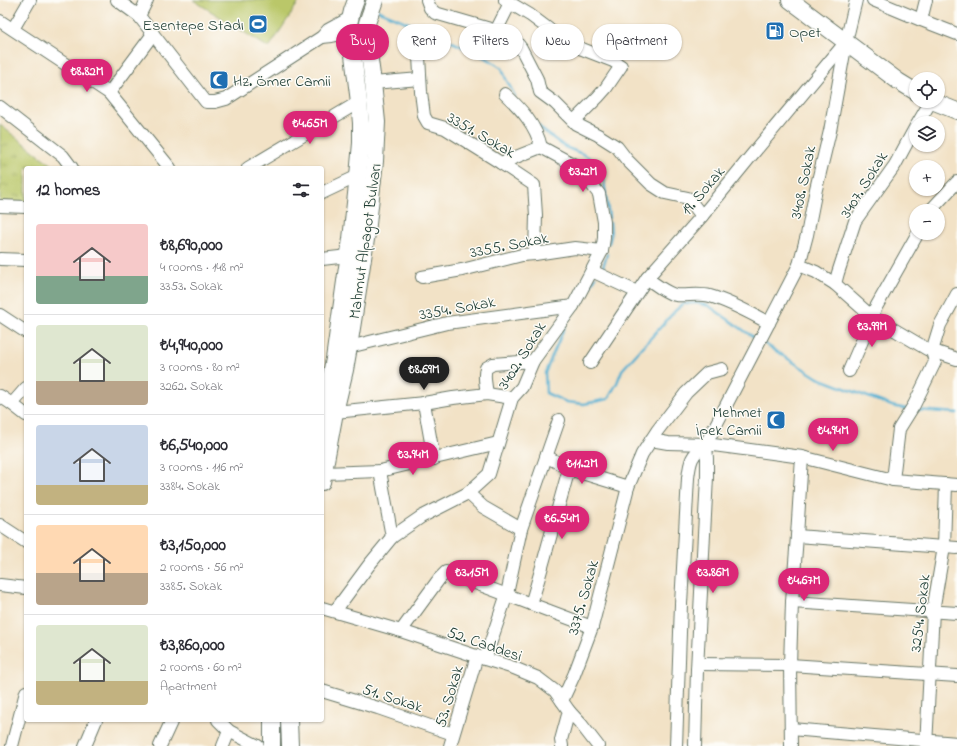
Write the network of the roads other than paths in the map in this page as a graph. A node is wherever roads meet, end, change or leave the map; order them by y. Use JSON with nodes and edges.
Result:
{"nodes":[{"id":1,"x":30,"y":0,"type":"edge"},
{"id":2,"x":117,"y":0,"type":"edge"},
{"id":3,"x":147,"y":0,"type":"edge"},
{"id":4,"x":375,"y":0,"type":"edge"},
{"id":5,"x":427,"y":0,"type":"edge"},
{"id":6,"x":790,"y":0,"type":"edge"},
{"id":7,"x":856,"y":0,"type":"edge"},
{"id":8,"x":873,"y":0,"type":"edge"},
{"id":9,"x":926,"y":0,"type":"edge"},
{"id":10,"x":508,"y":2,"type":"edge"},
{"id":11,"x":352,"y":15,"type":"edge"},
{"id":12,"x":140,"y":16,"type":"junction"},
{"id":13,"x":921,"y":20,"type":"junction"},
{"id":14,"x":0,"y":21,"type":"edge"},
{"id":15,"x":472,"y":24,"type":"edge"},
{"id":16,"x":499,"y":24,"type":"edge"},
{"id":17,"x":13,"y":29,"type":"junction"},
{"id":18,"x":153,"y":34,"type":"junction"},
{"id":19,"x":957,"y":34,"type":"edge"},
{"id":20,"x":846,"y":42,"type":"junction"},
{"id":21,"x":523,"y":53,"type":"edge"},
{"id":22,"x":419,"y":60,"type":"edge"},
{"id":23,"x":420,"y":79,"type":"junction"},
{"id":24,"x":373,"y":82,"type":"junction"},
{"id":25,"x":909,"y":88,"type":"edge"},
{"id":26,"x":109,"y":93,"type":"junction"},
{"id":27,"x":505,"y":94,"type":"dead end"},
{"id":28,"x":359,"y":102,"type":"junction"},
{"id":29,"x":945,"y":106,"type":"edge"},
{"id":30,"x":0,"y":107,"type":"edge"},
{"id":31,"x":957,"y":111,"type":"edge"},
{"id":32,"x":574,"y":121,"type":"junction"},
{"id":33,"x":909,"y":139,"type":"edge"},
{"id":34,"x":542,"y":147,"type":"junction"},
{"id":35,"x":501,"y":163,"type":"junction"},
{"id":36,"x":70,"y":166,"type":"edge"},
{"id":37,"x":168,"y":166,"type":"edge"},
{"id":38,"x":251,"y":166,"type":"edge"},
{"id":39,"x":358,"y":176,"type":"junction"},
{"id":40,"x":957,"y":182,"type":"edge"},
{"id":41,"x":324,"y":192,"type":"edge"},
{"id":42,"x":937,"y":204,"type":"edge"},
{"id":43,"x":0,"y":206,"type":"edge"},
{"id":44,"x":24,"y":207,"type":"edge"},
{"id":45,"x":702,"y":216,"type":"junction"},
{"id":46,"x":914,"y":240,"type":"edge"},
{"id":47,"x":602,"y":251,"type":"junction"},
{"id":48,"x":535,"y":254,"type":"junction"},
{"id":49,"x":348,"y":256,"type":"junction"},
{"id":50,"x":0,"y":259,"type":"edge"},
{"id":51,"x":324,"y":259,"type":"edge"},
{"id":52,"x":24,"y":260,"type":"edge"},
{"id":53,"x":799,"y":265,"type":"junction"},
{"id":54,"x":594,"y":272,"type":"junction"},
{"id":55,"x":422,"y":277,"type":"dead end"},
{"id":56,"x":647,"y":278,"type":"junction"},
{"id":57,"x":835,"y":284,"type":"junction"},
{"id":58,"x":637,"y":292,"type":"junction"},
{"id":59,"x":957,"y":294,"type":"edge"},
{"id":60,"x":573,"y":306,"type":"junction"},
{"id":61,"x":0,"y":315,"type":"edge"},
{"id":62,"x":871,"y":316,"type":"junction"},
{"id":63,"x":769,"y":323,"type":"junction"},
{"id":64,"x":24,"y":331,"type":"edge"},
{"id":65,"x":349,"y":347,"type":"junction"},
{"id":66,"x":932,"y":351,"type":"junction"},
{"id":67,"x":328,"y":359,"type":"edge"},
{"id":68,"x":957,"y":359,"type":"edge"},
{"id":69,"x":533,"y":361,"type":"junction"},
{"id":70,"x":590,"y":363,"type":"dead end"},
{"id":71,"x":722,"y":369,"type":"dead end"},
{"id":72,"x":849,"y":371,"type":"dead end"},
{"id":73,"x":24,"y":390,"type":"edge"},
{"id":74,"x":487,"y":394,"type":"junction"},
{"id":75,"x":0,"y":396,"type":"edge"},
{"id":76,"x":512,"y":398,"type":"junction"},
{"id":77,"x":424,"y":403,"type":"junction"},
{"id":78,"x":12,"y":404,"type":"junction"},
{"id":79,"x":24,"y":413,"type":"edge"},
{"id":80,"x":326,"y":414,"type":"edge"},
{"id":81,"x":559,"y":420,"type":"dead end"},
{"id":82,"x":650,"y":440,"type":"junction"},
{"id":83,"x":498,"y":443,"type":"junction"},
{"id":84,"x":706,"y":444,"type":"junction"},
{"id":85,"x":546,"y":456,"type":"junction"},
{"id":86,"x":324,"y":457,"type":"edge"},
{"id":87,"x":802,"y":457,"type":"junction"},
{"id":88,"x":434,"y":459,"type":"junction"},
{"id":89,"x":569,"y":468,"type":"junction"},
{"id":90,"x":380,"y":471,"type":"junction"},
{"id":91,"x":324,"y":478,"type":"edge"},
{"id":92,"x":893,"y":480,"type":"junction"},
{"id":93,"x":952,"y":485,"type":"edge"},
{"id":94,"x":628,"y":487,"type":"junction"},
{"id":95,"x":468,"y":493,"type":"junction"},
{"id":96,"x":0,"y":525,"type":"edge"},
{"id":97,"x":521,"y":529,"type":"junction"},
{"id":98,"x":797,"y":536,"type":"junction"},
{"id":99,"x":392,"y":537,"type":"junction"},
{"id":100,"x":24,"y":541,"type":"edge"},
{"id":101,"x":944,"y":547,"type":"junction"},
{"id":102,"x":957,"y":548,"type":"edge"},
{"id":103,"x":0,"y":585,"type":"edge"},
{"id":104,"x":24,"y":588,"type":"edge"},
{"id":105,"x":507,"y":594,"type":"junction"},
{"id":106,"x":792,"y":602,"type":"junction"},
{"id":107,"x":531,"y":604,"type":"junction"},
{"id":108,"x":324,"y":605,"type":"edge"},
{"id":109,"x":324,"y":608,"type":"edge"},
{"id":110,"x":335,"y":611,"type":"junction"},
{"id":111,"x":933,"y":611,"type":"junction"},
{"id":112,"x":957,"y":613,"type":"edge"},
{"id":113,"x":592,"y":627,"type":"junction"},
{"id":114,"x":401,"y":631,"type":"junction"},
{"id":115,"x":679,"y":655,"type":"junction"},
{"id":116,"x":481,"y":657,"type":"junction"},
{"id":117,"x":698,"y":663,"type":"junction"},
{"id":118,"x":790,"y":665,"type":"junction"},
{"id":119,"x":678,"y":670,"type":"junction"},
{"id":120,"x":929,"y":674,"type":"junction"},
{"id":121,"x":957,"y":676,"type":"edge"},
{"id":122,"x":324,"y":692,"type":"edge"},
{"id":123,"x":24,"y":700,"type":"edge"},
{"id":124,"x":562,"y":700,"type":"junction"},
{"id":125,"x":569,"y":711,"type":"junction"},
{"id":126,"x":95,"y":722,"type":"edge"},
{"id":127,"x":171,"y":722,"type":"edge"},
{"id":128,"x":220,"y":722,"type":"edge"},
{"id":129,"x":272,"y":722,"type":"edge"},
{"id":130,"x":289,"y":722,"type":"edge"},
{"id":131,"x":791,"y":730,"type":"junction"},
{"id":132,"x":229,"y":731,"type":"junction"},
{"id":133,"x":453,"y":734,"type":"junction"},
{"id":134,"x":957,"y":742,"type":"edge"},
{"id":135,"x":926,"y":743,"type":"edge"},
{"id":136,"x":12,"y":746,"type":"edge"},
{"id":137,"x":85,"y":746,"type":"edge"},
{"id":138,"x":160,"y":746,"type":"edge"},
{"id":139,"x":223,"y":746,"type":"edge"},
{"id":140,"x":258,"y":746,"type":"edge"},
{"id":141,"x":272,"y":746,"type":"edge"},
{"id":142,"x":290,"y":746,"type":"edge"},
{"id":143,"x":450,"y":746,"type":"edge"},
{"id":144,"x":562,"y":746,"type":"edge"},
{"id":145,"x":598,"y":746,"type":"edge"},
{"id":146,"x":676,"y":746,"type":"edge"},
{"id":147,"x":695,"y":746,"type":"edge"},
{"id":148,"x":791,"y":746,"type":"edge"}],
"edges":[{"from":1,"to":17,"type":"street"},
{"from":2,"to":12,"type":"street"},
{"from":3,"to":12,"type":"street"},
{"from":4,"to":24,"type":"main road","name":"Mahmut Alpagot Bulvarı"},
{"from":5,"to":15,"type":"street"},
{"from":6,"to":20,"type":"main road"},
{"from":7,"to":20,"type":"street","name":"3408. Sokak"},
{"from":8,"to":13,"type":"street"},
{"from":9,"to":13,"type":"street"},
{"from":10,"to":16,"type":"street"},
{"from":10,"to":32,"type":"street"},
{"from":11,"to":18,"type":"street"},
{"from":11,"to":28,"type":"main road","name":"Mahmut Alpagot Bulvarı"},
{"from":12,"to":18,"type":"street"},
{"from":13,"to":19,"type":"street"},
{"from":14,"to":17,"type":"street"},
{"from":17,"to":26,"type":"street"},
{"from":18,"to":26,"type":"street"},
{"from":20,"to":25,"type":"main road"},
{"from":20,"to":45,"type":"street","name":"19. Sokak"},
{"from":20,"to":53,"type":"street","name":"3408. Sokak"},
{"from":21,"to":32,"type":"street"},
{"from":22,"to":23,"type":"street","name":"3351. Sokak"},
{"from":23,"to":24,"type":"street"},
{"from":23,"to":35,"type":"street","name":"3351. Sokak"},
{"from":24,"to":65,"type":"main road","name":"Mahmut Alpagot Bulvarı"},
{"from":26,"to":37,"type":"street"},
{"from":27,"to":34,"type":"street"},
{"from":28,"to":38,"type":"street"},
{"from":28,"to":39,"type":"main road","name":"Mahmut Alpagot Bulvarı"},
{"from":29,"to":31,"type":"main road"},
{"from":30,"to":36,"type":"street"},
{"from":32,"to":45,"type":"street"},
{"from":33,"to":57,"type":"street","name":"3407. Sokak"},
{"from":34,"to":35,"type":"street"},
{"from":34,"to":47,"type":"street","name":"3402. Sokak"},
{"from":35,"to":48,"type":"street","name":"3351. Sokak"},
{"from":39,"to":41,"type":"street"},
{"from":39,"to":49,"type":"main road","name":"Mahmut Alpagot Bulvarı"},
{"from":40,"to":42,"type":"street"},
{"from":43,"to":44,"type":"street"},
{"from":45,"to":56,"type":"street","name":"19. Sokak"},
{"from":46,"to":62,"type":"street"},
{"from":47,"to":48,"type":"street","name":"3355. Sokak"},
{"from":47,"to":54,"type":"street","name":"3402. Sokak"},
{"from":48,"to":55,"type":"street","name":"3355. Sokak"},
{"from":49,"to":51,"type":"street"},
{"from":49,"to":67,"type":"main road","name":"Mahmut Alpagot Bulvarı"},
{"from":50,"to":52,"type":"street"},
{"from":53,"to":57,"type":"street"},
{"from":53,"to":63,"type":"street","name":"3408. Sokak"},
{"from":54,"to":58,"type":"street"},
{"from":54,"to":60,"type":"street","name":"3402. Sokak"},
{"from":56,"to":58,"type":"street","name":"19. Sokak"},
{"from":56,"to":63,"type":"street"},
{"from":57,"to":62,"type":"street"},
{"from":58,"to":70,"type":"street","name":"19. Sokak"},
{"from":59,"to":66,"type":"street"},
{"from":60,"to":65,"type":"street","name":"3354. Sokak"},
{"from":60,"to":69,"type":"street","name":"3402. Sokak"},
{"from":61,"to":64,"type":"street"},
{"from":62,"to":66,"type":"street"},
{"from":62,"to":72,"type":"street"},
{"from":63,"to":84,"type":"street","name":"3408. Sokak"},
{"from":65,"to":80,"type":"main road","name":"Mahmut Alpagot Bulvarı"},
{"from":66,"to":68,"type":"street"},
{"from":66,"to":92,"type":"street"},
{"from":67,"to":80,"type":"main road","name":"Mahmut Alpagot Bulvarı"},
{"from":69,"to":74,"type":"street"},
{"from":69,"to":76,"type":"street","name":"3402. Sokak"},
{"from":71,"to":82,"type":"street","name":"3375. Sokak"},
{"from":73,"to":78,"type":"street"},
{"from":74,"to":76,"type":"street"},
{"from":74,"to":77,"type":"street"},
{"from":75,"to":78,"type":"street"},
{"from":76,"to":83,"type":"street","name":"3402. Sokak"},
{"from":77,"to":80,"type":"street"},
{"from":77,"to":88,"type":"street"},
{"from":78,"to":79,"type":"street"},
{"from":80,"to":86,"type":"main road","name":"Mahmut Alpagot Bulvarı"},
{"from":81,"to":85,"type":"street","name":"53. Sokak"},
{"from":82,"to":84,"type":"street"},
{"from":82,"to":94,"type":"street","name":"3375. Sokak"},
{"from":83,"to":88,"type":"street"},
{"from":83,"to":95,"type":"street","name":"3402. Sokak"},
{"from":84,"to":87,"type":"street"},
{"from":84,"to":115,"type":"street"},
{"from":84,"to":117,"type":"street"},
{"from":85,"to":89,"type":"street"},
{"from":85,"to":97,"type":"street","name":"53. Sokak"},
{"from":87,"to":92,"type":"street"},
{"from":87,"to":98,"type":"street"},
{"from":88,"to":90,"type":"street"},
{"from":89,"to":94,"type":"street"},
{"from":89,"to":107,"type":"street"},
{"from":90,"to":91,"type":"street"},
{"from":90,"to":99,"type":"street"},
{"from":92,"to":93,"type":"street"},
{"from":93,"to":101,"type":"street","name":"3254. Sokak"},
{"from":94,"to":113,"type":"street","name":"3375. Sokak"},
{"from":95,"to":97,"type":"street"},
{"from":95,"to":99,"type":"street","name":"3402. Sokak"},
{"from":96,"to":100,"type":"street"},
{"from":97,"to":105,"type":"street","name":"53. Sokak"},
{"from":98,"to":101,"type":"street"},
{"from":98,"to":106,"type":"street"},
{"from":99,"to":110,"type":"street","name":"3402. Sokak"},
{"from":101,"to":102,"type":"street"},
{"from":101,"to":111,"type":"street","name":"3254. Sokak"},
{"from":103,"to":104,"type":"street"},
{"from":105,"to":107,"type":"street"},
{"from":105,"to":114,"type":"street"},
{"from":105,"to":116,"type":"street","name":"53. Sokak"},
{"from":106,"to":111,"type":"street"},
{"from":106,"to":118,"type":"street"},
{"from":107,"to":113,"type":"street"},
{"from":108,"to":110,"type":"street","name":"52. Caddesi"},
{"from":109,"to":110,"type":"street","name":"52. Caddesi"},
{"from":110,"to":114,"type":"street","name":"52. Caddesi"},
{"from":111,"to":112,"type":"street"},
{"from":111,"to":120,"type":"street","name":"3254. Sokak"},
{"from":113,"to":124,"type":"street","name":"3375. Sokak"},
{"from":114,"to":116,"type":"street","name":"52. Caddesi"},
{"from":115,"to":117,"type":"street"},
{"from":115,"to":119,"type":"street"},
{"from":116,"to":124,"type":"street","name":"52. Caddesi"},
{"from":116,"to":133,"type":"street","name":"53. Sokak"},
{"from":117,"to":118,"type":"street"},
{"from":117,"to":119,"type":"street"},
{"from":117,"to":147,"type":"street"},
{"from":118,"to":120,"type":"street"},
{"from":118,"to":131,"type":"street"},
{"from":119,"to":146,"type":"street"},
{"from":120,"to":121,"type":"street"},
{"from":120,"to":135,"type":"street","name":"3254. Sokak"},
{"from":122,"to":133,"type":"street","name":"51. Sokak"},
{"from":123,"to":136,"type":"street"},
{"from":124,"to":125,"type":"street","name":"52. Caddesi"},
{"from":125,"to":144,"type":"street"},
{"from":125,"to":145,"type":"street","name":"52. Caddesi"},
{"from":126,"to":137,"type":"street"},
{"from":127,"to":138,"type":"street"},
{"from":128,"to":132,"type":"street"},
{"from":129,"to":141,"type":"main road"},
{"from":130,"to":142,"type":"main road"},
{"from":131,"to":135,"type":"street"},
{"from":131,"to":148,"type":"street"},
{"from":132,"to":139,"type":"street"},
{"from":132,"to":140,"type":"street"},
{"from":133,"to":143,"type":"street","name":"53. Sokak"},
{"from":134,"to":135,"type":"street"}]}
